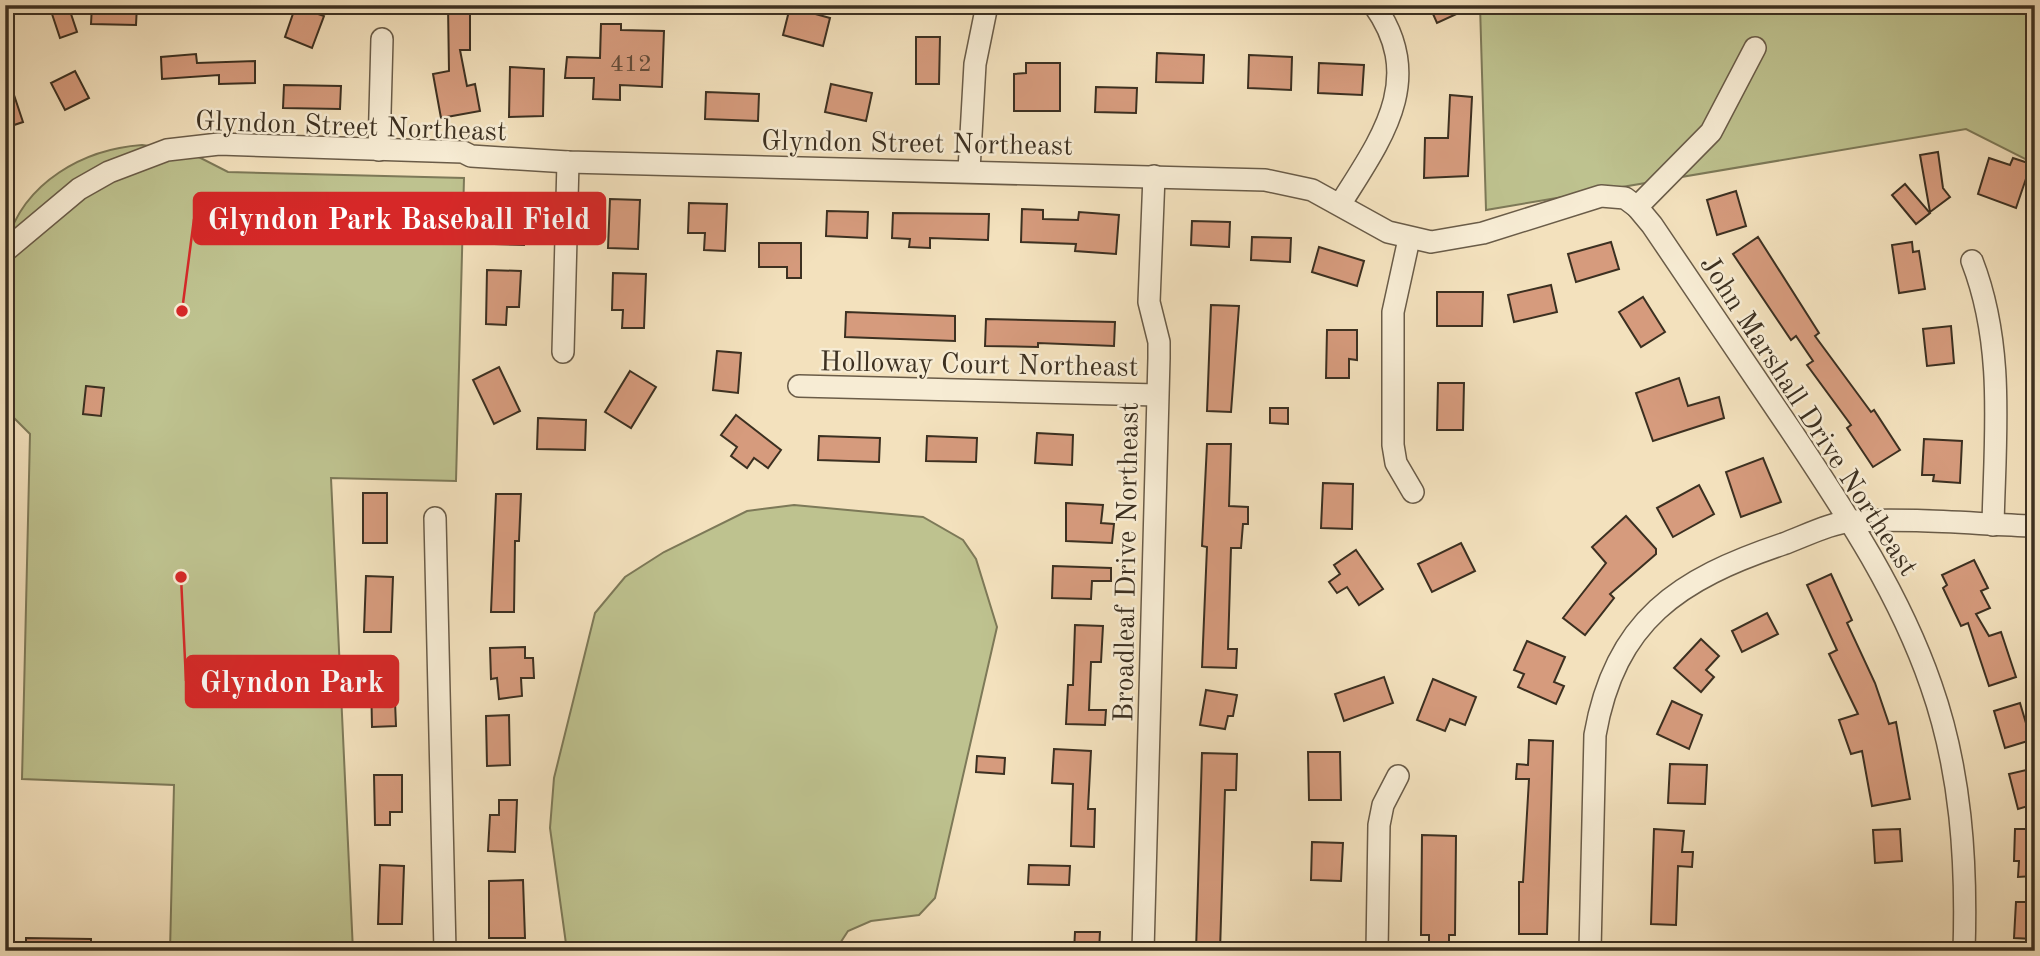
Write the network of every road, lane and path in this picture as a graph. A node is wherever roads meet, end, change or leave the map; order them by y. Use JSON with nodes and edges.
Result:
{"nodes":[{"id":1,"x":987,"y":5,"type":"edge"},
{"id":2,"x":1374,"y":5,"type":"edge"},
{"id":3,"x":382,"y":39,"type":"dead end"},
{"id":4,"x":1755,"y":48,"type":"dead end"},
{"id":5,"x":379,"y":150,"type":"junction"},
{"id":6,"x":568,"y":162,"type":"junction"},
{"id":7,"x":969,"y":170,"type":"junction"},
{"id":8,"x":1154,"y":176,"type":"junction"},
{"id":9,"x":1340,"y":204,"type":"junction"},
{"id":10,"x":1637,"y":207,"type":"junction"},
{"id":11,"x":1409,"y":239,"type":"junction"},
{"id":12,"x":5,"y":251,"type":"edge"},
{"id":13,"x":1972,"y":261,"type":"dead end"},
{"id":14,"x":563,"y":352,"type":"dead end"},
{"id":15,"x":799,"y":386,"type":"dead end"},
{"id":16,"x":1157,"y":395,"type":"junction"},
{"id":17,"x":1413,"y":492,"type":"dead end"},
{"id":18,"x":435,"y":519,"type":"dead end"},
{"id":19,"x":1851,"y":521,"type":"junction"},
{"id":20,"x":1993,"y":524,"type":"junction"},
{"id":21,"x":2035,"y":526,"type":"edge"},
{"id":22,"x":1398,"y":776,"type":"dead end"},
{"id":23,"x":445,"y":951,"type":"edge"},
{"id":24,"x":1143,"y":951,"type":"edge"},
{"id":25,"x":1377,"y":951,"type":"edge"},
{"id":26,"x":1590,"y":951,"type":"edge"},
{"id":27,"x":1964,"y":951,"type":"edge"}],
"edges":[{"from":1,"to":7,"type":"street"},
{"from":2,"to":9,"type":"street"},
{"from":3,"to":5,"type":"street"},
{"from":4,"to":10,"type":"street"},
{"from":5,"to":6,"type":"street","name":"Glyndon Street Northeast"},
{"from":5,"to":12,"type":"street","name":"Glyndon Street Northeast"},
{"from":6,"to":7,"type":"street","name":"Glyndon Street Northeast"},
{"from":6,"to":14,"type":"street"},
{"from":7,"to":8,"type":"street","name":"Glyndon Street Northeast"},
{"from":8,"to":9,"type":"street","name":"Glyndon Street Northeast"},
{"from":8,"to":16,"type":"street","name":"Broadleaf Drive Northeast"},
{"from":9,"to":11,"type":"street","name":"Glyndon Street Northeast"},
{"from":10,"to":11,"type":"street","name":"Glyndon Street Northeast"},
{"from":10,"to":19,"type":"street","name":"John Marshall Drive Northeast"},
{"from":11,"to":17,"type":"street"},
{"from":13,"to":20,"type":"street"},
{"from":15,"to":16,"type":"street","name":"Holloway Court Northeast"},
{"from":16,"to":24,"type":"street","name":"Broadleaf Drive Northeast"},
{"from":18,"to":23,"type":"street"},
{"from":19,"to":20,"type":"street"},
{"from":19,"to":26,"type":"street"},
{"from":19,"to":27,"type":"street","name":"John Marshall Drive Northeast"},
{"from":20,"to":21,"type":"street"},
{"from":22,"to":25,"type":"street"}]}
